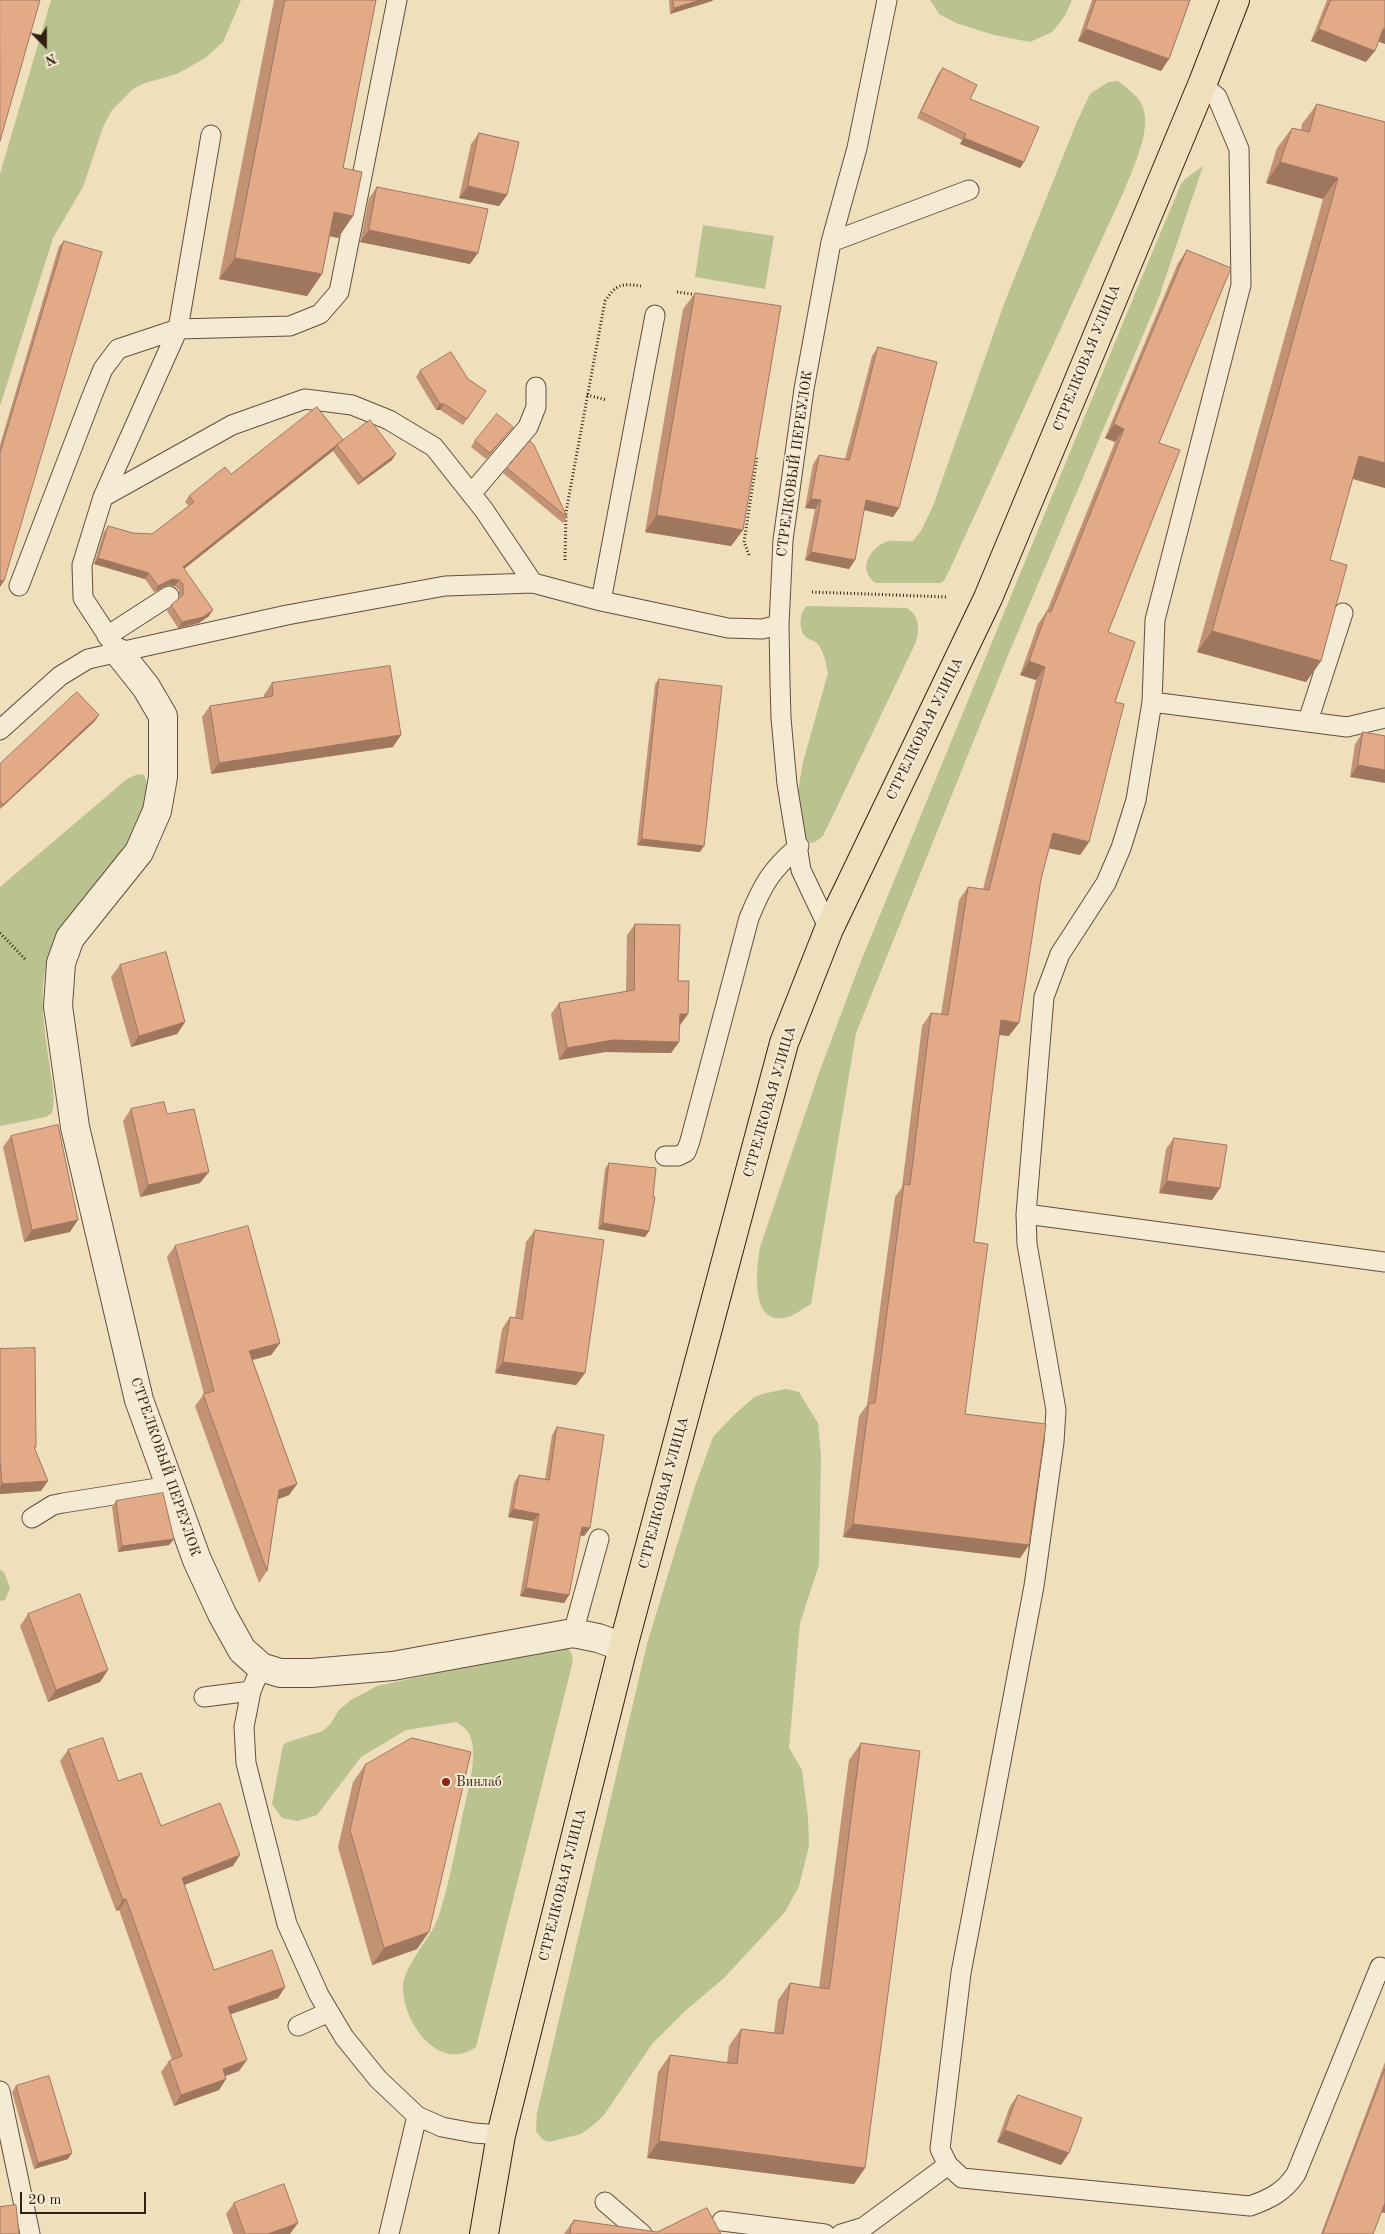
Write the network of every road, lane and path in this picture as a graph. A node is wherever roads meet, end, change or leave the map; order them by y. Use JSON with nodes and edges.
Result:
{"nodes":[{"id":1,"x":397,"y":0,"type":"edge"},
{"id":2,"x":887,"y":0,"type":"edge"},
{"id":3,"x":1235,"y":0,"type":"edge"},
{"id":4,"x":1202,"y":85,"type":"junction"},
{"id":5,"x":211,"y":135,"type":"dead end"},
{"id":6,"x":969,"y":190,"type":"dead end"},
{"id":7,"x":831,"y":242,"type":"junction"},
{"id":8,"x":655,"y":315,"type":"dead end"},
{"id":9,"x":178,"y":329,"type":"junction"},
{"id":10,"x":536,"y":387,"type":"dead end"},
{"id":11,"x":757,"y":457,"type":"edge"},
{"id":12,"x":470,"y":494,"type":"junction"},
{"id":13,"x":103,"y":497,"type":"junction"},
{"id":14,"x":750,"y":557,"type":"dead end"},
{"id":15,"x":533,"y":583,"type":"junction"},
{"id":16,"x":20,"y":586,"type":"dead end"},
{"id":17,"x":781,"y":591,"type":"junction"},
{"id":18,"x":169,"y":596,"type":"dead end"},
{"id":19,"x":948,"y":597,"type":"dead end"},
{"id":20,"x":601,"y":601,"type":"junction"},
{"id":21,"x":1343,"y":613,"type":"edge"},
{"id":22,"x":779,"y":625,"type":"junction"},
{"id":23,"x":113,"y":645,"type":"junction"},
{"id":24,"x":1152,"y":702,"type":"junction"},
{"id":25,"x":1385,"y":718,"type":"edge"},
{"id":26,"x":1308,"y":721,"type":"junction"},
{"id":27,"x":0,"y":730,"type":"edge"},
{"id":28,"x":799,"y":846,"type":"junction"},
{"id":29,"x":829,"y":929,"type":"junction"},
{"id":30,"x":665,"y":1156,"type":"dead end"},
{"id":31,"x":1026,"y":1214,"type":"junction"},
{"id":32,"x":1385,"y":1262,"type":"edge"},
{"id":33,"x":170,"y":1486,"type":"junction"},
{"id":34,"x":32,"y":1518,"type":"dead end"},
{"id":35,"x":599,"y":1539,"type":"dead end"},
{"id":36,"x":573,"y":1633,"type":"junction"},
{"id":37,"x":623,"y":1648,"type":"junction"},
{"id":38,"x":256,"y":1679,"type":"junction"},
{"id":39,"x":204,"y":1697,"type":"dead end"},
{"id":40,"x":1380,"y":1967,"type":"dead end"},
{"id":41,"x":329,"y":2012,"type":"junction"},
{"id":42,"x":298,"y":2026,"type":"dead end"},
{"id":43,"x":0,"y":2091,"type":"edge"},
{"id":44,"x":417,"y":2116,"type":"junction"},
{"id":45,"x":501,"y":2135,"type":"junction"},
{"id":46,"x":948,"y":2165,"type":"junction"},
{"id":47,"x":605,"y":2202,"type":"dead end"},
{"id":48,"x":722,"y":2221,"type":"dead end"},
{"id":49,"x":30,"y":2234,"type":"edge"},
{"id":50,"x":389,"y":2234,"type":"edge"},
{"id":51,"x":484,"y":2234,"type":"edge"},
{"id":52,"x":642,"y":2234,"type":"edge"},
{"id":53,"x":825,"y":2234,"type":"edge"},
{"id":54,"x":841,"y":2234,"type":"edge"}],
"edges":[{"from":1,"to":9,"type":"lane"},
{"from":2,"to":7,"type":"lane","name":"СТРЕЛКОВЫЙ ПЕРЕУЛОК"},
{"from":3,"to":4,"type":"main road","name":"СТРЕЛКОВАЯ УЛИЦА"},
{"from":4,"to":24,"type":"lane"},
{"from":4,"to":29,"type":"main road","name":"СТРЕЛКОВАЯ УЛИЦА"},
{"from":5,"to":9,"type":"lane"},
{"from":6,"to":7,"type":"lane"},
{"from":7,"to":17,"type":"lane","name":"СТРЕЛКОВЫЙ ПЕРЕУЛОК"},
{"from":8,"to":20,"type":"lane"},
{"from":9,"to":13,"type":"lane"},
{"from":9,"to":16,"type":"lane"},
{"from":10,"to":12,"type":"lane"},
{"from":11,"to":14,"type":"path"},
{"from":12,"to":13,"type":"lane"},
{"from":12,"to":15,"type":"lane"},
{"from":13,"to":23,"type":"lane"},
{"from":15,"to":20,"type":"lane"},
{"from":15,"to":23,"type":"lane"},
{"from":17,"to":19,"type":"path"},
{"from":17,"to":22,"type":"lane","name":"СТРЕЛКОВЫЙ ПЕРЕУЛОК"},
{"from":18,"to":23,"type":"lane"},
{"from":20,"to":22,"type":"lane"},
{"from":21,"to":26,"type":"lane"},
{"from":22,"to":28,"type":"lane","name":"СТРЕЛКОВЫЙ ПЕРЕУЛОК"},
{"from":23,"to":27,"type":"lane"},
{"from":23,"to":33,"type":"street","name":"СТРЕЛКОВЫЙ ПЕРЕУЛОК"},
{"from":24,"to":26,"type":"lane"},
{"from":24,"to":31,"type":"lane"},
{"from":25,"to":26,"type":"lane"},
{"from":28,"to":29,"type":"lane","name":"СТРЕЛКОВЫЙ ПЕРЕУЛОК"},
{"from":28,"to":30,"type":"lane"},
{"from":29,"to":37,"type":"main road","name":"СТРЕЛКОВАЯ УЛИЦА"},
{"from":31,"to":32,"type":"lane"},
{"from":31,"to":46,"type":"lane"},
{"from":33,"to":34,"type":"lane"},
{"from":33,"to":38,"type":"street","name":"СТРЕЛКОВЫЙ ПЕРЕУЛОК"},
{"from":35,"to":36,"type":"lane"},
{"from":36,"to":37,"type":"street"},
{"from":36,"to":38,"type":"street"},
{"from":37,"to":45,"type":"main road","name":"СТРЕЛКОВАЯ УЛИЦА"},
{"from":38,"to":39,"type":"lane"},
{"from":38,"to":41,"type":"lane"},
{"from":40,"to":46,"type":"lane"},
{"from":41,"to":42,"type":"lane"},
{"from":41,"to":44,"type":"lane"},
{"from":43,"to":49,"type":"lane"},
{"from":44,"to":45,"type":"lane"},
{"from":44,"to":50,"type":"lane"},
{"from":45,"to":51,"type":"main road","name":"СТРЕЛКОВАЯ УЛИЦА"},
{"from":46,"to":54,"type":"lane"},
{"from":47,"to":52,"type":"lane"},
{"from":48,"to":53,"type":"lane"}]}
